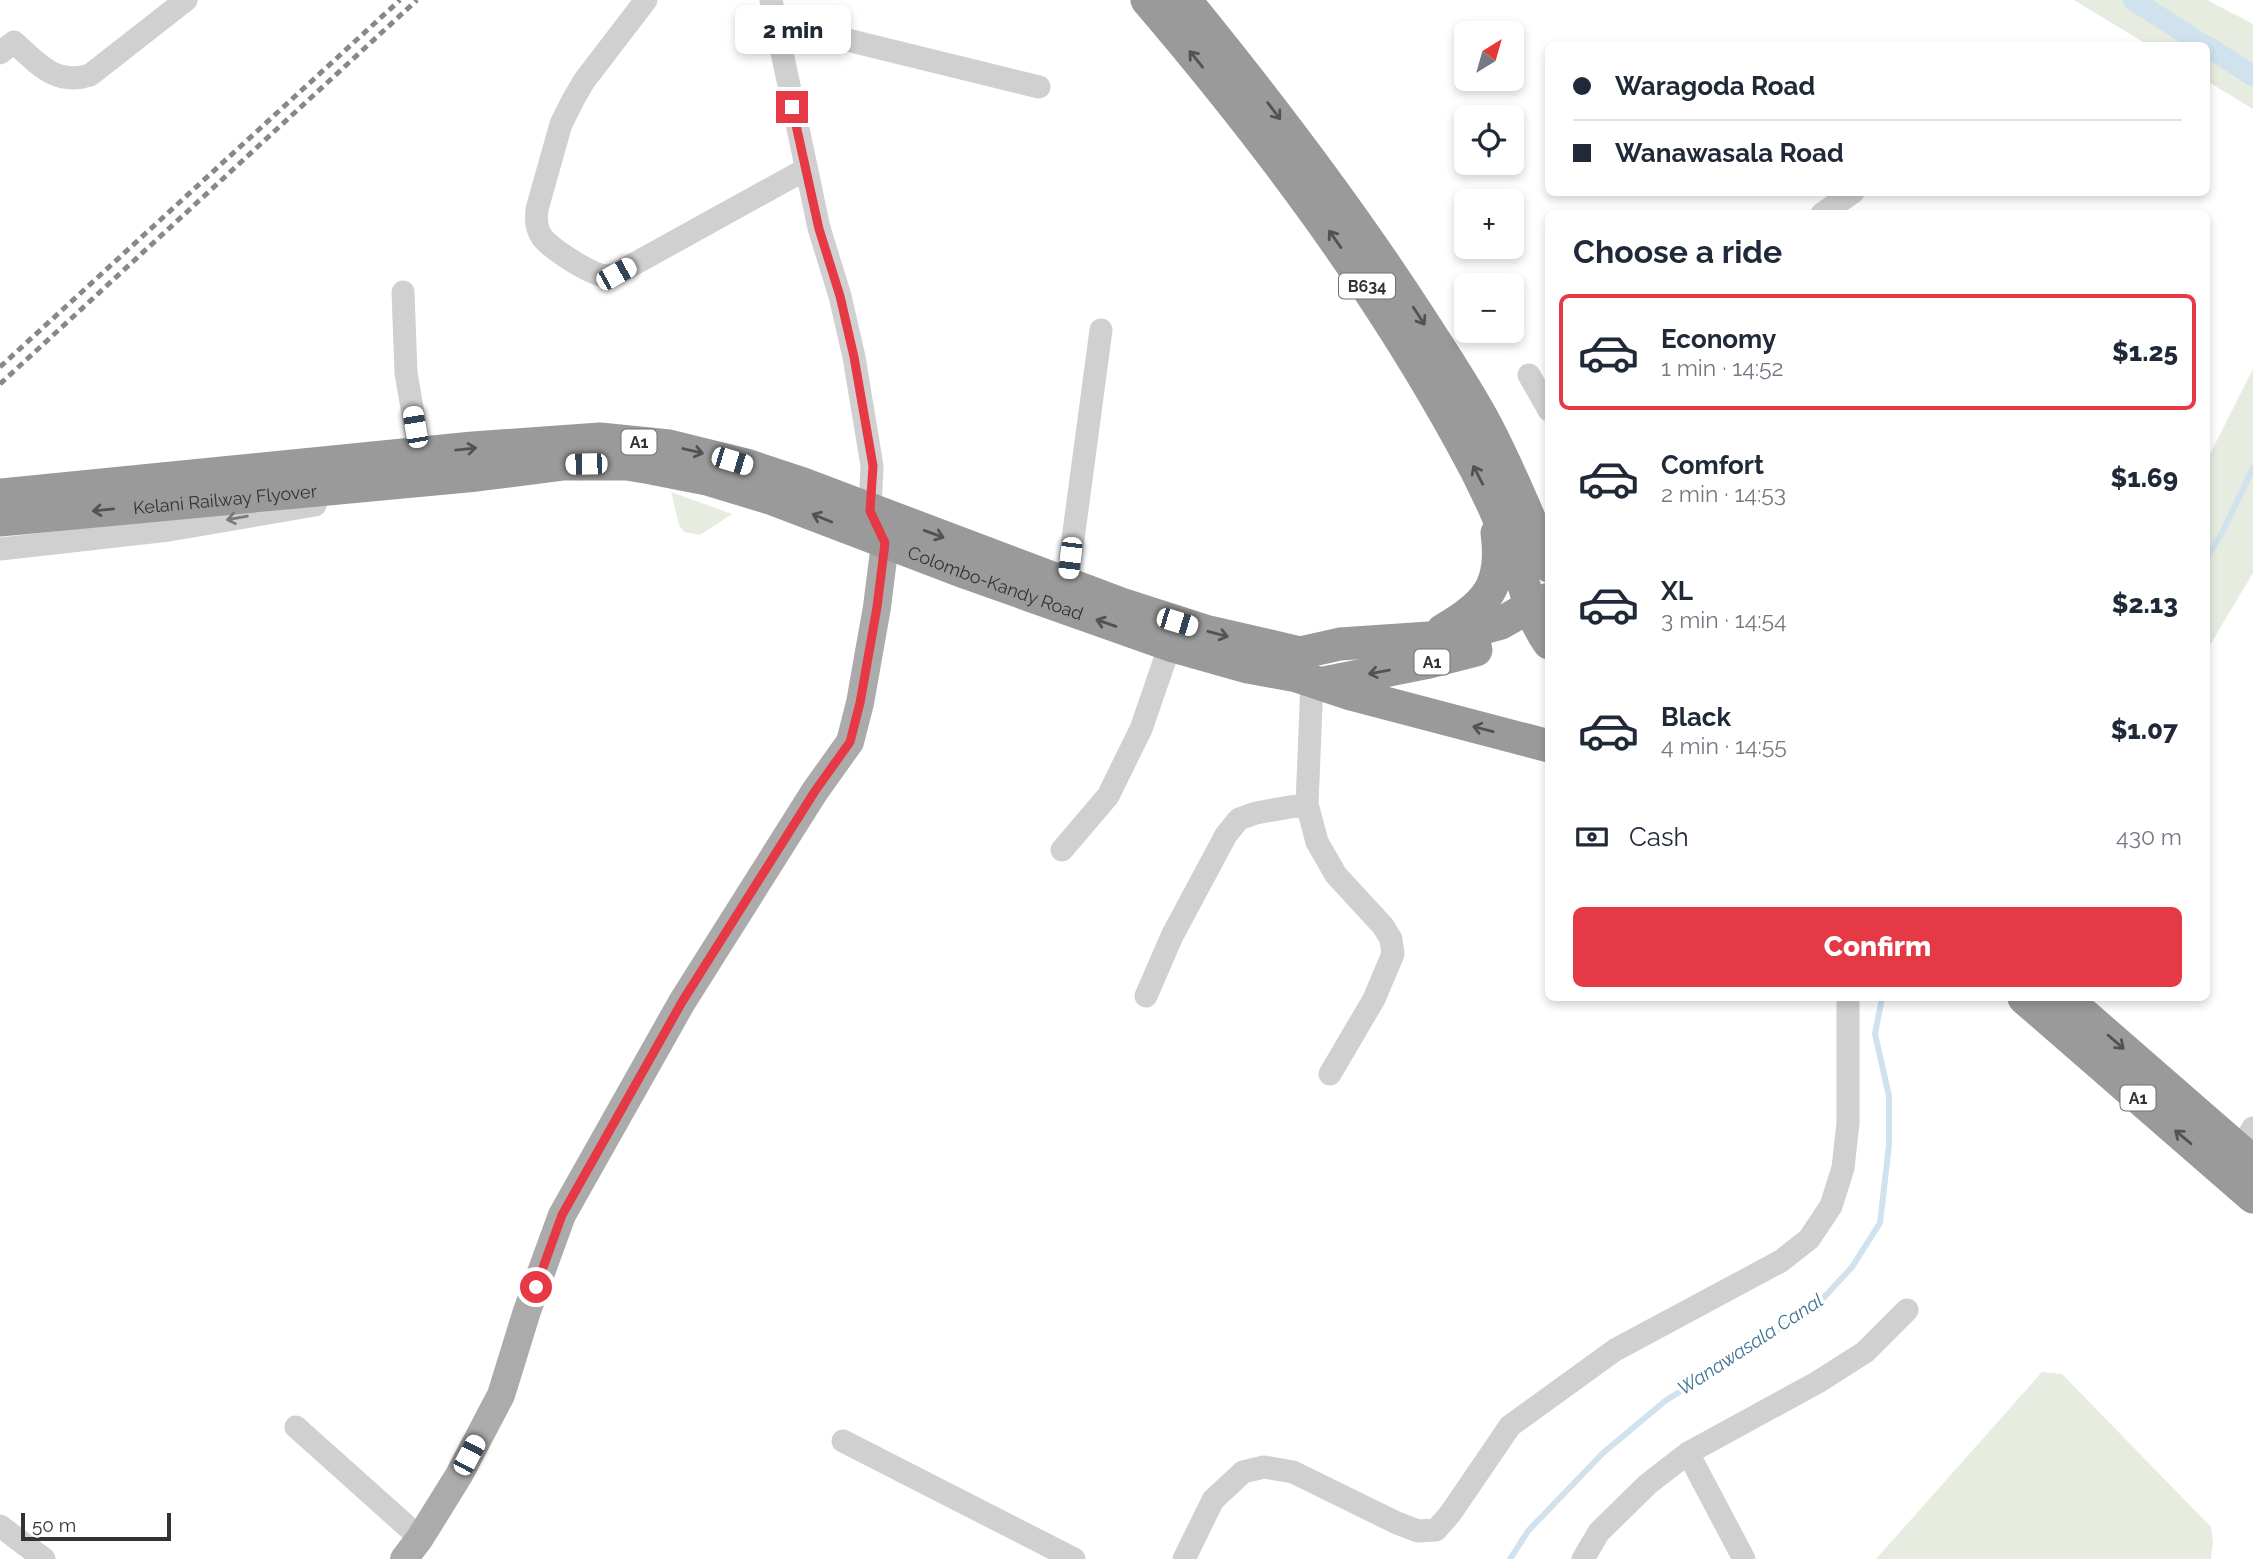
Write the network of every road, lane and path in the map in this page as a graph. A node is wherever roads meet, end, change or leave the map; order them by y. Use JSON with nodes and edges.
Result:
{"nodes":[{"id":1,"x":186,"y":0,"type":"edge"},
{"id":2,"x":646,"y":0,"type":"edge"},
{"id":3,"x":1147,"y":0,"type":"edge"},
{"id":4,"x":1185,"y":0,"type":"edge"},
{"id":5,"x":773,"y":11,"type":"edge"},
{"id":6,"x":5,"y":42,"type":"edge"},
{"id":7,"x":1039,"y":87,"type":"dead end"},
{"id":8,"x":806,"y":169,"type":"junction"},
{"id":9,"x":1847,"y":196,"type":"edge"},
{"id":10,"x":1828,"y":210,"type":"edge"},
{"id":11,"x":403,"y":292,"type":"dead end"},
{"id":12,"x":1101,"y":330,"type":"dead end"},
{"id":13,"x":1529,"y":375,"type":"dead end"},
{"id":14,"x":1545,"y":403,"type":"edge"},
{"id":15,"x":410,"y":455,"type":"junction"},
{"id":16,"x":448,"y":478,"type":"junction"},
{"id":17,"x":292,"y":480,"type":"junction"},
{"id":18,"x":0,"y":481,"type":"edge"},
{"id":19,"x":0,"y":495,"type":"edge"},
{"id":20,"x":1494,"y":506,"type":"junction"},
{"id":21,"x":870,"y":511,"type":"junction"},
{"id":22,"x":0,"y":520,"type":"edge"},
{"id":23,"x":885,"y":543,"type":"junction"},
{"id":24,"x":0,"y":549,"type":"edge"},
{"id":25,"x":1545,"y":556,"type":"edge"},
{"id":26,"x":1067,"y":584,"type":"junction"},
{"id":27,"x":1543,"y":620,"type":"edge"},
{"id":28,"x":1429,"y":638,"type":"junction"},
{"id":29,"x":1170,"y":645,"type":"junction"},
{"id":30,"x":1317,"y":683,"type":"junction"},
{"id":31,"x":1545,"y":745,"type":"edge"},
{"id":32,"x":1307,"y":804,"type":"junction"},
{"id":33,"x":1062,"y":850,"type":"dead end"},
{"id":34,"x":1146,"y":996,"type":"dead end"},
{"id":35,"x":1848,"y":1001,"type":"edge"},
{"id":36,"x":2028,"y":1001,"type":"edge"},
{"id":37,"x":2068,"y":1001,"type":"edge"},
{"id":38,"x":1329,"y":1074,"type":"dead end"},
{"id":39,"x":2243,"y":1153,"type":"edge"},
{"id":40,"x":2253,"y":1197,"type":"edge"},
{"id":41,"x":1907,"y":1310,"type":"dead end"},
{"id":42,"x":296,"y":1427,"type":"dead end"},
{"id":43,"x":843,"y":1441,"type":"dead end"},
{"id":44,"x":1688,"y":1453,"type":"junction"},
{"id":45,"x":0,"y":1526,"type":"edge"},
{"id":46,"x":412,"y":1548,"type":"edge"},
{"id":47,"x":44,"y":1559,"type":"edge"},
{"id":48,"x":1074,"y":1559,"type":"edge"},
{"id":49,"x":1184,"y":1559,"type":"edge"},
{"id":50,"x":1583,"y":1559,"type":"edge"},
{"id":51,"x":1744,"y":1559,"type":"edge"}],
"edges":[{"from":1,"to":6,"type":"street"},
{"from":2,"to":8,"type":"street"},
{"from":20,"to":3,"type":"highway","number":"B634","one_way":true},
{"from":4,"to":25,"type":"highway","number":"B634","one_way":true},
{"from":5,"to":7,"type":"street"},
{"from":5,"to":8,"type":"street"},
{"from":8,"to":21,"type":"street"},
{"from":9,"to":10,"type":"street"},
{"from":11,"to":15,"type":"street"},
{"from":12,"to":26,"type":"street"},
{"from":13,"to":14,"type":"street"},
{"from":15,"to":17,"type":"highway","name":"Kelani Railway Flyover","number":"A1"},
{"from":15,"to":18,"type":"street"},
{"from":15,"to":21,"type":"highway","name":"Colombo-Kandy Road","number":"A1","one_way":true},
{"from":16,"to":17,"type":"highway","name":"Kelani Railway Flyover","number":"A1"},
{"from":23,"to":16,"type":"highway","name":"Colombo-Kandy Road","number":"A1","one_way":true},
{"from":16,"to":24,"type":"street","one_way":true},
{"from":17,"to":19,"type":"highway","name":"Kelani Railway Flyover","number":"A1"},
{"from":17,"to":22,"type":"highway","name":"Kelani Railway Flyover","number":"A1","one_way":true},
{"from":20,"to":27,"type":"highway","number":"B634"},
{"from":20,"to":28,"type":"highway"},
{"from":21,"to":23,"type":"highway"},
{"from":21,"to":26,"type":"highway","name":"Colombo-Kandy Road","number":"A1","one_way":true},
{"from":29,"to":23,"type":"highway","name":"Colombo-Kandy Road","number":"A1","one_way":true},
{"from":23,"to":46,"type":"main road"},
{"from":26,"to":28,"type":"highway","name":"Colombo-Kandy Road","number":"A1","one_way":true},
{"from":27,"to":28,"type":"highway","name":"Colombo-Kandy Road","number":"A1"},
{"from":27,"to":30,"type":"highway","number":"A1","one_way":true},
{"from":29,"to":30,"type":"highway","name":"Colombo-Kandy Road","number":"A1"},
{"from":29,"to":33,"type":"street"},
{"from":31,"to":30,"type":"highway","name":"Colombo-Kandy Road","one_way":true},
{"from":30,"to":32,"type":"street"},
{"from":32,"to":34,"type":"street"},
{"from":32,"to":38,"type":"street"},
{"from":35,"to":49,"type":"street"},
{"from":39,"to":36,"type":"highway","number":"A1","one_way":true},
{"from":37,"to":39,"type":"highway","number":"A1","one_way":true},
{"from":39,"to":40,"type":"highway","number":"A1"},
{"from":41,"to":44,"type":"street"},
{"from":42,"to":46,"type":"street"},
{"from":43,"to":48,"type":"street"},
{"from":44,"to":50,"type":"street"},
{"from":44,"to":51,"type":"street"},
{"from":45,"to":47,"type":"street"}]}
